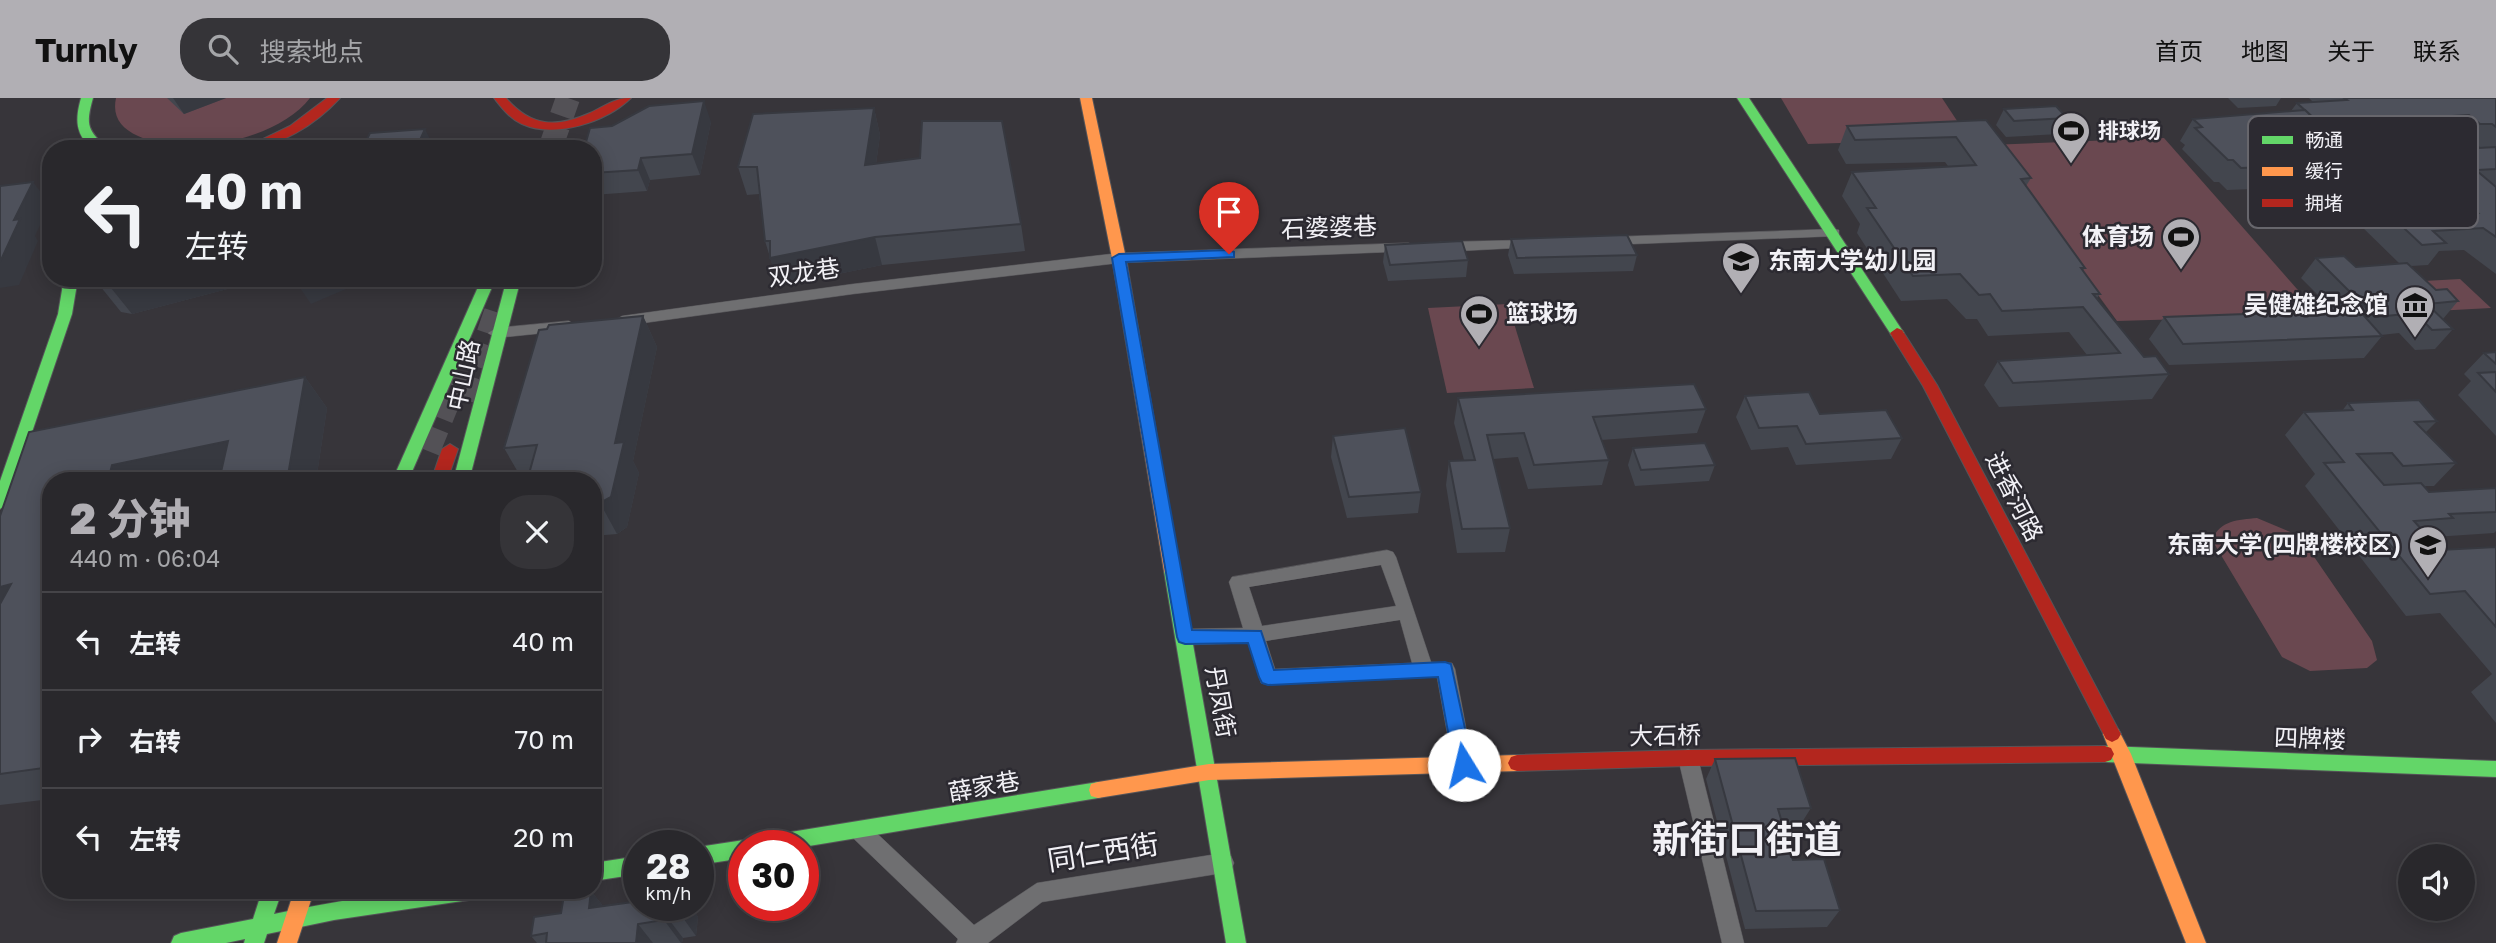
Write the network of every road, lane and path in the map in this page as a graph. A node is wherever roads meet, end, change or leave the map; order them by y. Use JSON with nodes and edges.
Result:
{"nodes":[{"id":1,"x":87,"y":98,"type":"edge"},
{"id":2,"x":334,"y":98,"type":"edge"},
{"id":3,"x":499,"y":98,"type":"edge"},
{"id":4,"x":625,"y":98,"type":"edge"},
{"id":5,"x":1086,"y":98,"type":"edge"},
{"id":6,"x":1744,"y":98,"type":"edge"},
{"id":7,"x":527,"y":122,"type":"junction"},
{"id":8,"x":575,"y":124,"type":"junction"},
{"id":9,"x":541,"y":138,"type":"dead end"},
{"id":10,"x":559,"y":138,"type":"dead end"},
{"id":11,"x":86,"y":140,"type":"edge"},
{"id":12,"x":270,"y":140,"type":"edge"},
{"id":13,"x":1834,"y":233,"type":"junction"},
{"id":14,"x":1587,"y":242,"type":"edge"},
{"id":15,"x":1545,"y":243,"type":"edge"},
{"id":16,"x":1119,"y":258,"type":"junction"},
{"id":17,"x":70,"y":287,"type":"edge"},
{"id":18,"x":486,"y":287,"type":"edge"},
{"id":19,"x":511,"y":287,"type":"edge"},
{"id":20,"x":613,"y":322,"type":"edge"},
{"id":21,"x":587,"y":324,"type":"edge"},
{"id":22,"x":496,"y":333,"type":"junction"},
{"id":23,"x":450,"y":449,"type":"dead end"},
{"id":24,"x":428,"y":451,"type":"tunnel mouth"},
{"id":25,"x":404,"y":472,"type":"edge"},
{"id":26,"x":420,"y":472,"type":"edge"},
{"id":27,"x":442,"y":472,"type":"edge"},
{"id":28,"x":463,"y":472,"type":"edge"},
{"id":29,"x":0,"y":503,"type":"edge"},
{"id":30,"x":1407,"y":612,"type":"junction"},
{"id":31,"x":1255,"y":635,"type":"junction"},
{"id":32,"x":1185,"y":637,"type":"junction"},
{"id":33,"x":1424,"y":670,"type":"junction"},
{"id":34,"x":2122,"y":754,"type":"junction"},
{"id":35,"x":1688,"y":758,"type":"junction"},
{"id":36,"x":1464,"y":765,"type":"junction"},
{"id":37,"x":2496,"y":769,"type":"edge"},
{"id":38,"x":1209,"y":772,"type":"junction"},
{"id":39,"x":860,"y":831,"type":"junction"},
{"id":40,"x":819,"y":837,"type":"edge"},
{"id":41,"x":1223,"y":863,"type":"junction"},
{"id":42,"x":623,"y":867,"type":"edge"},
{"id":43,"x":602,"y":871,"type":"edge"},
{"id":44,"x":261,"y":899,"type":"edge"},
{"id":45,"x":269,"y":899,"type":"edge"},
{"id":46,"x":301,"y":899,"type":"edge"},
{"id":47,"x":311,"y":899,"type":"edge"},
{"id":48,"x":418,"y":899,"type":"edge"},
{"id":49,"x":295,"y":919,"type":"junction"},
{"id":50,"x":260,"y":927,"type":"junction"},
{"id":51,"x":972,"y":941,"type":"edge"},
{"id":52,"x":181,"y":943,"type":"edge"},
{"id":53,"x":254,"y":943,"type":"edge"},
{"id":54,"x":287,"y":943,"type":"edge"},
{"id":55,"x":1236,"y":943,"type":"edge"},
{"id":56,"x":1733,"y":943,"type":"edge"},
{"id":57,"x":2196,"y":943,"type":"edge"}],
"edges":[{"from":1,"to":11,"type":"street"},
{"from":2,"to":12,"type":"street"},
{"from":3,"to":7,"type":"street"},
{"from":4,"to":8,"type":"street"},
{"from":5,"to":16,"type":"street","name":"丹凤街"},
{"from":6,"to":13,"type":"street","name":"进香河路"},
{"from":7,"to":8,"type":"street"},
{"from":7,"to":9,"type":"street"},
{"from":8,"to":10,"type":"street"},
{"from":13,"to":14,"type":"street"},
{"from":13,"to":34,"type":"street","name":"进香河路"},
{"from":15,"to":16,"type":"street","name":"石婆婆巷"},
{"from":16,"to":20,"type":"street","name":"双龙巷"},
{"from":16,"to":32,"type":"street","name":"丹凤街"},
{"from":17,"to":29,"type":"street"},
{"from":18,"to":25,"type":"street"},
{"from":19,"to":22,"type":"street","name":"中山路"},
{"from":21,"to":22,"type":"street"},
{"from":22,"to":28,"type":"street","name":"中山路"},
{"from":23,"to":27,"type":"street"},
{"from":24,"to":26,"type":"street"},
{"from":30,"to":31,"type":"street"},
{"from":30,"to":31,"type":"street"},
{"from":30,"to":33,"type":"street"},
{"from":31,"to":32,"type":"street"},
{"from":31,"to":33,"type":"street"},
{"from":32,"to":38,"type":"street","name":"丹凤街"},
{"from":33,"to":36,"type":"street"},
{"from":34,"to":35,"type":"street","name":"大石桥"},
{"from":34,"to":37,"type":"street","name":"四牌楼"},
{"from":34,"to":57,"type":"street","name":"进香河路"},
{"from":35,"to":36,"type":"street","name":"大石桥"},
{"from":35,"to":56,"type":"street"},
{"from":36,"to":38,"type":"street","name":"大石桥"},
{"from":38,"to":39,"type":"street","name":"薛家巷"},
{"from":38,"to":41,"type":"street","name":"丹凤街"},
{"from":39,"to":40,"type":"street","name":"薛家巷"},
{"from":39,"to":51,"type":"street"},
{"from":41,"to":51,"type":"street","name":"同仁西街"},
{"from":41,"to":55,"type":"street","name":"丹凤街"},
{"from":42,"to":43,"type":"street"},
{"from":44,"to":50,"type":"street"},
{"from":45,"to":50,"type":"street"},
{"from":46,"to":49,"type":"street"},
{"from":47,"to":49,"type":"street"},
{"from":48,"to":49,"type":"street"},
{"from":49,"to":50,"type":"street"},
{"from":49,"to":54,"type":"street"},
{"from":50,"to":52,"type":"street"},
{"from":50,"to":53,"type":"street"}]}
